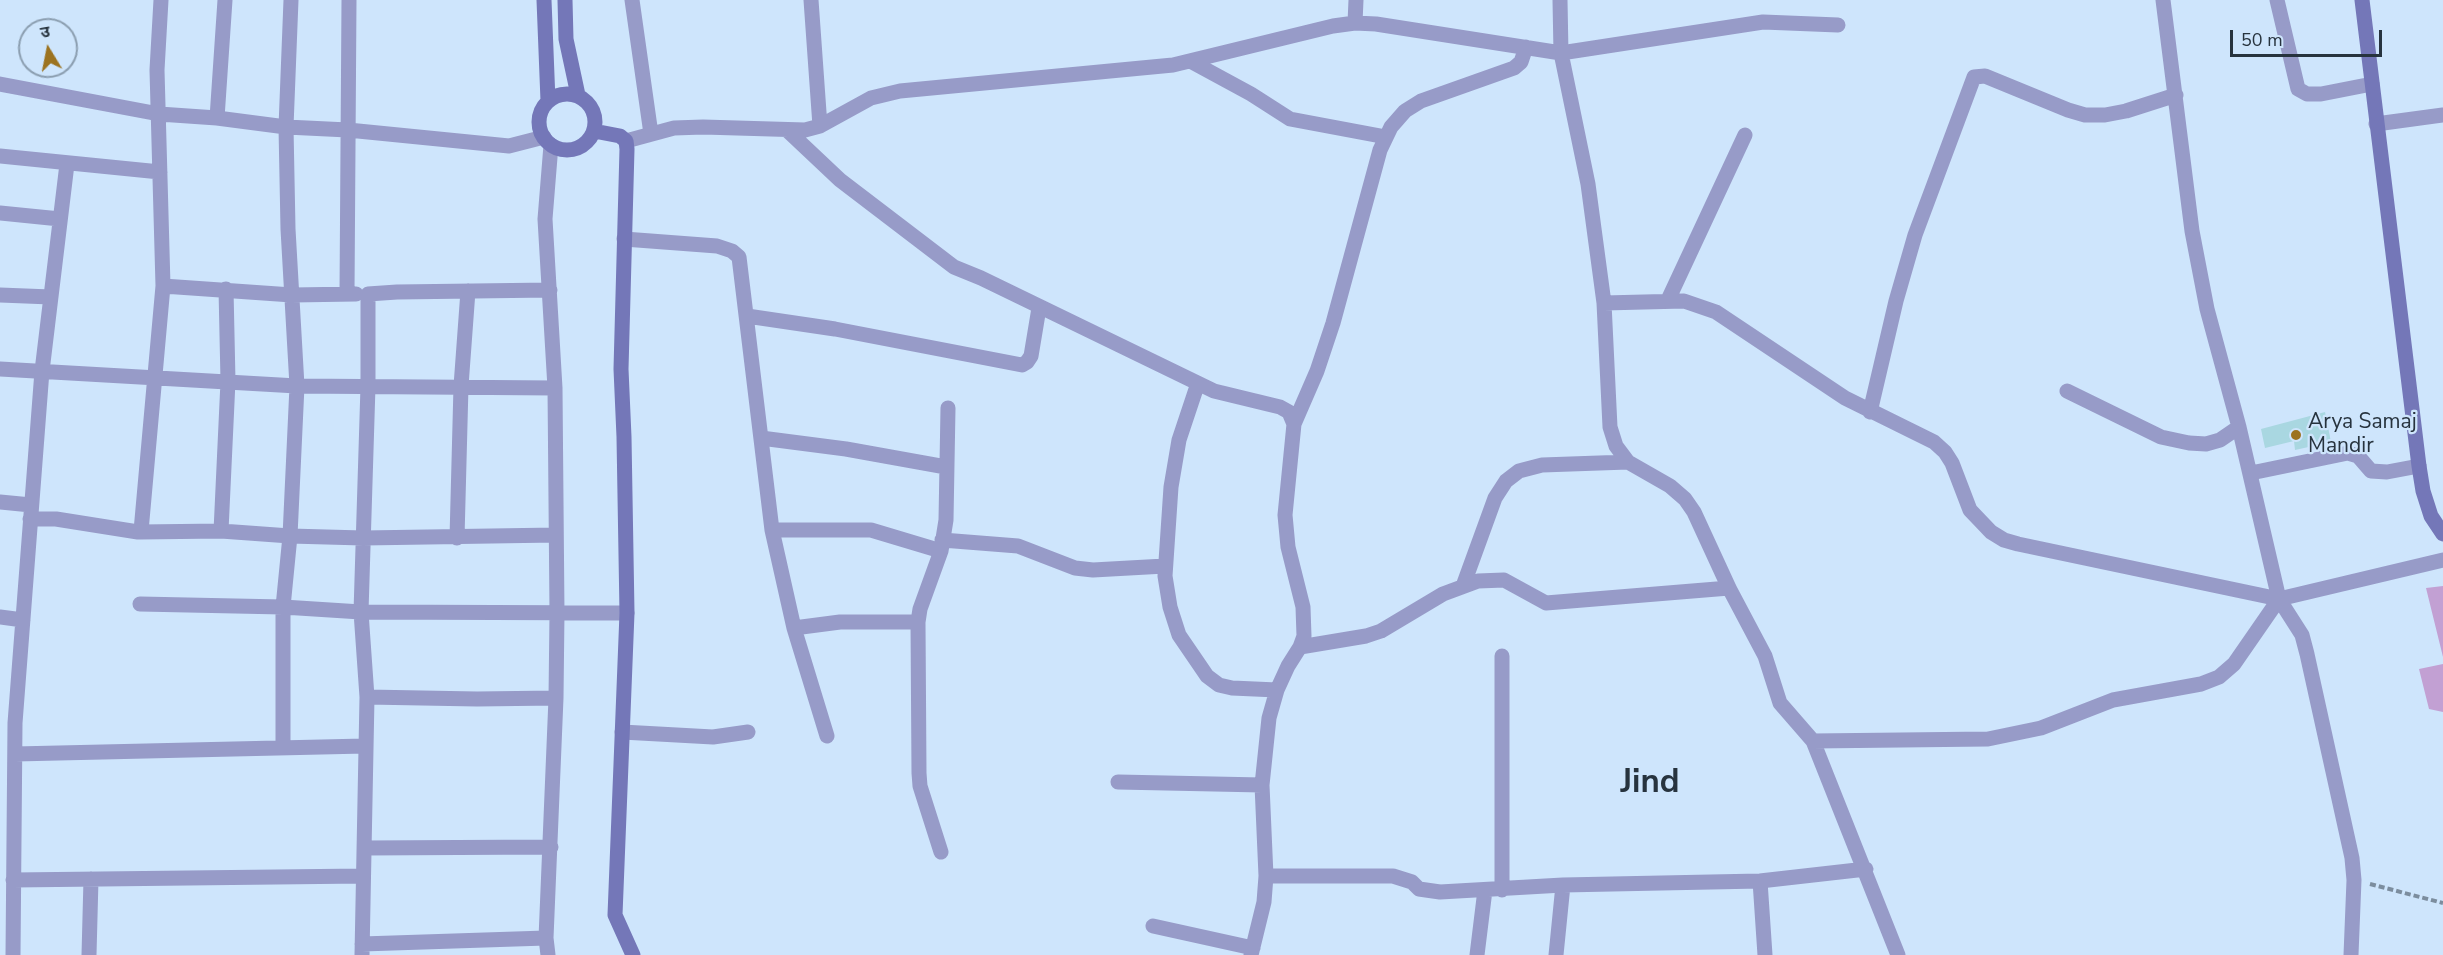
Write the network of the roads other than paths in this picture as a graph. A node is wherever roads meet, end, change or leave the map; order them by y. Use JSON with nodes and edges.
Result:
{"nodes":[{"id":1,"x":161,"y":0,"type":"edge"},
{"id":2,"x":225,"y":0,"type":"edge"},
{"id":3,"x":291,"y":0,"type":"edge"},
{"id":4,"x":349,"y":0,"type":"edge"},
{"id":5,"x":544,"y":0,"type":"edge"},
{"id":6,"x":565,"y":0,"type":"edge"},
{"id":7,"x":632,"y":0,"type":"edge"},
{"id":8,"x":811,"y":0,"type":"edge"},
{"id":9,"x":1356,"y":0,"type":"edge"},
{"id":10,"x":1560,"y":0,"type":"edge"},
{"id":11,"x":2163,"y":0,"type":"edge"},
{"id":12,"x":2277,"y":0,"type":"edge"},
{"id":13,"x":2362,"y":0,"type":"edge"},
{"id":14,"x":1355,"y":23,"type":"junction"},
{"id":15,"x":1838,"y":25,"type":"dead end"},
{"id":16,"x":1526,"y":47,"type":"junction"},
{"id":17,"x":1561,"y":53,"type":"junction"},
{"id":18,"x":1192,"y":62,"type":"junction"},
{"id":19,"x":0,"y":84,"type":"edge"},
{"id":20,"x":2372,"y":84,"type":"junction"},
{"id":21,"x":578,"y":95,"type":"junction"},
{"id":22,"x":2176,"y":96,"type":"junction"},
{"id":23,"x":548,"y":101,"type":"junction"},
{"id":24,"x":159,"y":114,"type":"junction"},
{"id":25,"x":2443,"y":114,"type":"edge"},
{"id":26,"x":218,"y":118,"type":"junction"},
{"id":27,"x":2376,"y":124,"type":"junction"},
{"id":28,"x":820,"y":126,"type":"junction"},
{"id":29,"x":286,"y":128,"type":"junction"},
{"id":30,"x":348,"y":130,"type":"junction"},
{"id":31,"x":594,"y":131,"type":"junction"},
{"id":32,"x":788,"y":131,"type":"junction"},
{"id":33,"x":651,"y":134,"type":"junction"},
{"id":34,"x":1745,"y":135,"type":"dead end"},
{"id":35,"x":1386,"y":137,"type":"junction"},
{"id":36,"x":548,"y":141,"type":"junction"},
{"id":37,"x":626,"y":141,"type":"junction"},
{"id":38,"x":0,"y":156,"type":"edge"},
{"id":39,"x":67,"y":164,"type":"junction"},
{"id":40,"x":159,"y":172,"type":"junction"},
{"id":41,"x":0,"y":213,"type":"edge"},
{"id":42,"x":60,"y":219,"type":"junction"},
{"id":43,"x":624,"y":239,"type":"junction"},
{"id":44,"x":163,"y":286,"type":"junction"},
{"id":45,"x":226,"y":289,"type":"junction"},
{"id":46,"x":550,"y":290,"type":"junction"},
{"id":47,"x":468,"y":291,"type":"junction"},
{"id":48,"x":347,"y":294,"type":"junction"},
{"id":49,"x":368,"y":294,"type":"junction"},
{"id":50,"x":0,"y":295,"type":"edge"},
{"id":51,"x":292,"y":295,"type":"junction"},
{"id":52,"x":51,"y":297,"type":"junction"},
{"id":53,"x":1668,"y":300,"type":"junction"},
{"id":54,"x":1604,"y":303,"type":"junction"},
{"id":55,"x":1039,"y":308,"type":"junction"},
{"id":56,"x":747,"y":316,"type":"junction"},
{"id":57,"x":0,"y":369,"type":"edge"},
{"id":58,"x":42,"y":371,"type":"junction"},
{"id":59,"x":154,"y":380,"type":"junction"},
{"id":60,"x":228,"y":381,"type":"junction"},
{"id":61,"x":1198,"y":384,"type":"junction"},
{"id":62,"x":297,"y":386,"type":"junction"},
{"id":63,"x":368,"y":386,"type":"junction"},
{"id":64,"x":461,"y":386,"type":"junction"},
{"id":65,"x":555,"y":388,"type":"junction"},
{"id":66,"x":2067,"y":392,"type":"dead end"},
{"id":67,"x":948,"y":408,"type":"dead end"},
{"id":68,"x":1870,"y":411,"type":"junction"},
{"id":69,"x":1294,"y":424,"type":"junction"},
{"id":70,"x":2239,"y":428,"type":"junction"},
{"id":71,"x":761,"y":438,"type":"junction"},
{"id":72,"x":1628,"y":462,"type":"junction"},
{"id":73,"x":2419,"y":466,"type":"junction"},
{"id":74,"x":946,"y":467,"type":"junction"},
{"id":75,"x":2251,"y":473,"type":"junction"},
{"id":76,"x":0,"y":502,"type":"edge"},
{"id":77,"x":31,"y":512,"type":"junction"},
{"id":78,"x":772,"y":530,"type":"junction"},
{"id":79,"x":221,"y":531,"type":"junction"},
{"id":80,"x":140,"y":532,"type":"junction"},
{"id":81,"x":2443,"y":534,"type":"edge"},
{"id":82,"x":556,"y":535,"type":"junction"},
{"id":83,"x":290,"y":536,"type":"junction"},
{"id":84,"x":363,"y":538,"type":"junction"},
{"id":85,"x":458,"y":538,"type":"junction"},
{"id":86,"x":942,"y":545,"type":"junction"},
{"id":87,"x":2443,"y":560,"type":"edge"},
{"id":88,"x":1165,"y":566,"type":"junction"},
{"id":89,"x":1463,"y":586,"type":"junction"},
{"id":90,"x":1729,"y":588,"type":"junction"},
{"id":91,"x":2279,"y":599,"type":"junction"},
{"id":92,"x":140,"y":604,"type":"dead end"},
{"id":93,"x":284,"y":607,"type":"junction"},
{"id":94,"x":362,"y":612,"type":"junction"},
{"id":95,"x":557,"y":613,"type":"junction"},
{"id":96,"x":627,"y":613,"type":"junction"},
{"id":97,"x":0,"y":617,"type":"edge"},
{"id":98,"x":22,"y":620,"type":"junction"},
{"id":99,"x":918,"y":622,"type":"junction"},
{"id":100,"x":794,"y":628,"type":"junction"},
{"id":101,"x":1300,"y":647,"type":"junction"},
{"id":102,"x":1502,"y":656,"type":"dead end"},
{"id":103,"x":1277,"y":690,"type":"junction"},
{"id":104,"x":366,"y":697,"type":"junction"},
{"id":105,"x":556,"y":698,"type":"junction"},
{"id":106,"x":7,"y":723,"type":"edge"},
{"id":107,"x":622,"y":732,"type":"junction"},
{"id":108,"x":748,"y":732,"type":"dead end"},
{"id":109,"x":827,"y":736,"type":"dead end"},
{"id":110,"x":1813,"y":741,"type":"junction"},
{"id":111,"x":365,"y":746,"type":"junction"},
{"id":112,"x":283,"y":747,"type":"junction"},
{"id":113,"x":15,"y":754,"type":"junction"},
{"id":114,"x":1118,"y":782,"type":"dead end"},
{"id":115,"x":1262,"y":785,"type":"junction"},
{"id":116,"x":551,"y":847,"type":"junction"},
{"id":117,"x":365,"y":848,"type":"junction"},
{"id":118,"x":941,"y":852,"type":"dead end"},
{"id":119,"x":1866,"y":869,"type":"junction"},
{"id":120,"x":363,"y":876,"type":"junction"},
{"id":121,"x":1266,"y":876,"type":"junction"},
{"id":122,"x":91,"y":879,"type":"junction"},
{"id":123,"x":13,"y":880,"type":"junction"},
{"id":124,"x":1760,"y":881,"type":"junction"},
{"id":125,"x":1563,"y":885,"type":"junction"},
{"id":126,"x":1485,"y":890,"type":"junction"},
{"id":127,"x":1502,"y":890,"type":"junction"},
{"id":128,"x":1153,"y":926,"type":"dead end"},
{"id":129,"x":546,"y":938,"type":"junction"},
{"id":130,"x":362,"y":950,"type":"edge"},
{"id":131,"x":1252,"y":952,"type":"edge"},
{"id":132,"x":13,"y":955,"type":"edge"},
{"id":133,"x":89,"y":955,"type":"edge"},
{"id":134,"x":548,"y":955,"type":"edge"},
{"id":135,"x":633,"y":955,"type":"edge"},
{"id":136,"x":1477,"y":955,"type":"edge"},
{"id":137,"x":1556,"y":955,"type":"edge"},
{"id":138,"x":1765,"y":955,"type":"edge"},
{"id":139,"x":1898,"y":955,"type":"edge"},
{"id":140,"x":2351,"y":955,"type":"edge"}],
"edges":[{"from":1,"to":24,"type":"street"},
{"from":2,"to":26,"type":"street"},
{"from":3,"to":29,"type":"street"},
{"from":4,"to":30,"type":"street"},
{"from":5,"to":23,"type":"main road"},
{"from":6,"to":21,"type":"main road"},
{"from":7,"to":33,"type":"street"},
{"from":8,"to":28,"type":"street"},
{"from":9,"to":14,"type":"street"},
{"from":10,"to":17,"type":"street"},
{"from":11,"to":22,"type":"street"},
{"from":12,"to":20,"type":"street"},
{"from":13,"to":20,"type":"main road"},
{"from":14,"to":16,"type":"street"},
{"from":14,"to":18,"type":"street"},
{"from":15,"to":17,"type":"street"},
{"from":16,"to":17,"type":"street"},
{"from":16,"to":35,"type":"street"},
{"from":17,"to":54,"type":"street"},
{"from":18,"to":28,"type":"street"},
{"from":18,"to":35,"type":"street"},
{"from":19,"to":24,"type":"street"},
{"from":20,"to":27,"type":"main road"},
{"from":21,"to":23,"type":"main road"},
{"from":21,"to":31,"type":"main road"},
{"from":22,"to":68,"type":"street"},
{"from":22,"to":70,"type":"street"},
{"from":23,"to":36,"type":"main road"},
{"from":24,"to":26,"type":"street"},
{"from":24,"to":40,"type":"street"},
{"from":25,"to":27,"type":"street"},
{"from":26,"to":29,"type":"street"},
{"from":27,"to":73,"type":"main road"},
{"from":28,"to":32,"type":"street"},
{"from":29,"to":30,"type":"street"},
{"from":29,"to":51,"type":"street"},
{"from":30,"to":36,"type":"street"},
{"from":30,"to":48,"type":"street"},
{"from":31,"to":36,"type":"main road"},
{"from":31,"to":37,"type":"main road"},
{"from":32,"to":33,"type":"street"},
{"from":32,"to":55,"type":"street"},
{"from":33,"to":37,"type":"street"},
{"from":34,"to":53,"type":"street"},
{"from":35,"to":69,"type":"street"},
{"from":36,"to":46,"type":"street"},
{"from":37,"to":43,"type":"main road"},
{"from":38,"to":39,"type":"street"},
{"from":39,"to":40,"type":"street"},
{"from":39,"to":42,"type":"street"},
{"from":40,"to":44,"type":"street"},
{"from":41,"to":42,"type":"street"},
{"from":42,"to":52,"type":"street"},
{"from":43,"to":56,"type":"street"},
{"from":43,"to":96,"type":"main road"},
{"from":44,"to":45,"type":"street"},
{"from":44,"to":59,"type":"street"},
{"from":45,"to":51,"type":"street"},
{"from":45,"to":60,"type":"street"},
{"from":46,"to":47,"type":"street"},
{"from":46,"to":65,"type":"street"},
{"from":47,"to":49,"type":"street"},
{"from":47,"to":64,"type":"street"},
{"from":48,"to":49,"type":"street"},
{"from":48,"to":51,"type":"street"},
{"from":49,"to":63,"type":"street"},
{"from":50,"to":52,"type":"street"},
{"from":51,"to":62,"type":"street"},
{"from":52,"to":58,"type":"street"},
{"from":53,"to":54,"type":"street"},
{"from":53,"to":68,"type":"street"},
{"from":54,"to":72,"type":"street"},
{"from":55,"to":56,"type":"street"},
{"from":55,"to":61,"type":"street"},
{"from":56,"to":71,"type":"street"},
{"from":57,"to":58,"type":"street"},
{"from":58,"to":59,"type":"street"},
{"from":58,"to":77,"type":"street"},
{"from":59,"to":60,"type":"street"},
{"from":59,"to":80,"type":"street"},
{"from":60,"to":62,"type":"street"},
{"from":60,"to":79,"type":"street"},
{"from":61,"to":69,"type":"street"},
{"from":61,"to":88,"type":"street"},
{"from":62,"to":63,"type":"street"},
{"from":62,"to":83,"type":"street"},
{"from":63,"to":64,"type":"street"},
{"from":63,"to":84,"type":"street"},
{"from":64,"to":65,"type":"street"},
{"from":64,"to":85,"type":"street"},
{"from":65,"to":82,"type":"street"},
{"from":66,"to":70,"type":"street"},
{"from":67,"to":74,"type":"street"},
{"from":68,"to":91,"type":"street"},
{"from":69,"to":101,"type":"street"},
{"from":70,"to":75,"type":"street"},
{"from":71,"to":74,"type":"street"},
{"from":71,"to":78,"type":"street"},
{"from":72,"to":89,"type":"street"},
{"from":72,"to":90,"type":"street"},
{"from":73,"to":75,"type":"street"},
{"from":73,"to":81,"type":"main road"},
{"from":74,"to":86,"type":"street"},
{"from":75,"to":91,"type":"street"},
{"from":76,"to":77,"type":"street"},
{"from":77,"to":80,"type":"street"},
{"from":77,"to":98,"type":"street"},
{"from":78,"to":86,"type":"street"},
{"from":78,"to":100,"type":"street"},
{"from":79,"to":80,"type":"street"},
{"from":79,"to":83,"type":"street"},
{"from":82,"to":85,"type":"street"},
{"from":82,"to":95,"type":"street"},
{"from":83,"to":84,"type":"street"},
{"from":83,"to":93,"type":"street"},
{"from":84,"to":85,"type":"street"},
{"from":84,"to":94,"type":"street"},
{"from":86,"to":88,"type":"street"},
{"from":86,"to":99,"type":"street"},
{"from":87,"to":91,"type":"street"},
{"from":88,"to":103,"type":"street"},
{"from":89,"to":90,"type":"street"},
{"from":89,"to":101,"type":"street"},
{"from":90,"to":110,"type":"street"},
{"from":91,"to":110,"type":"street"},
{"from":91,"to":140,"type":"street"},
{"from":92,"to":93,"type":"street"},
{"from":93,"to":94,"type":"street"},
{"from":93,"to":112,"type":"street"},
{"from":94,"to":95,"type":"street"},
{"from":94,"to":104,"type":"street"},
{"from":95,"to":96,"type":"street"},
{"from":95,"to":105,"type":"street"},
{"from":96,"to":107,"type":"main road"},
{"from":97,"to":98,"type":"street"},
{"from":98,"to":106,"type":"street"},
{"from":99,"to":100,"type":"street"},
{"from":99,"to":118,"type":"street"},
{"from":100,"to":109,"type":"street"},
{"from":101,"to":103,"type":"street"},
{"from":102,"to":127,"type":"street"},
{"from":103,"to":115,"type":"street"},
{"from":104,"to":105,"type":"street"},
{"from":104,"to":111,"type":"street"},
{"from":105,"to":116,"type":"street"},
{"from":106,"to":113,"type":"street"},
{"from":107,"to":108,"type":"street"},
{"from":107,"to":135,"type":"main road"},
{"from":110,"to":119,"type":"street"},
{"from":111,"to":112,"type":"street"},
{"from":111,"to":117,"type":"street"},
{"from":112,"to":113,"type":"street"},
{"from":113,"to":123,"type":"street"},
{"from":114,"to":115,"type":"street"},
{"from":115,"to":121,"type":"street"},
{"from":116,"to":117,"type":"street"},
{"from":116,"to":129,"type":"street"},
{"from":117,"to":120,"type":"street"},
{"from":119,"to":124,"type":"street"},
{"from":119,"to":139,"type":"street"},
{"from":120,"to":122,"type":"street"},
{"from":120,"to":130,"type":"street"},
{"from":121,"to":126,"type":"street"},
{"from":121,"to":131,"type":"street"},
{"from":122,"to":123,"type":"street"},
{"from":122,"to":133,"type":"street"},
{"from":123,"to":132,"type":"street"},
{"from":124,"to":125,"type":"street"},
{"from":124,"to":138,"type":"street"},
{"from":125,"to":127,"type":"street"},
{"from":125,"to":137,"type":"street"},
{"from":126,"to":127,"type":"street"},
{"from":126,"to":136,"type":"street"},
{"from":128,"to":131,"type":"street"},
{"from":129,"to":130,"type":"street"},
{"from":129,"to":134,"type":"street"}]}
